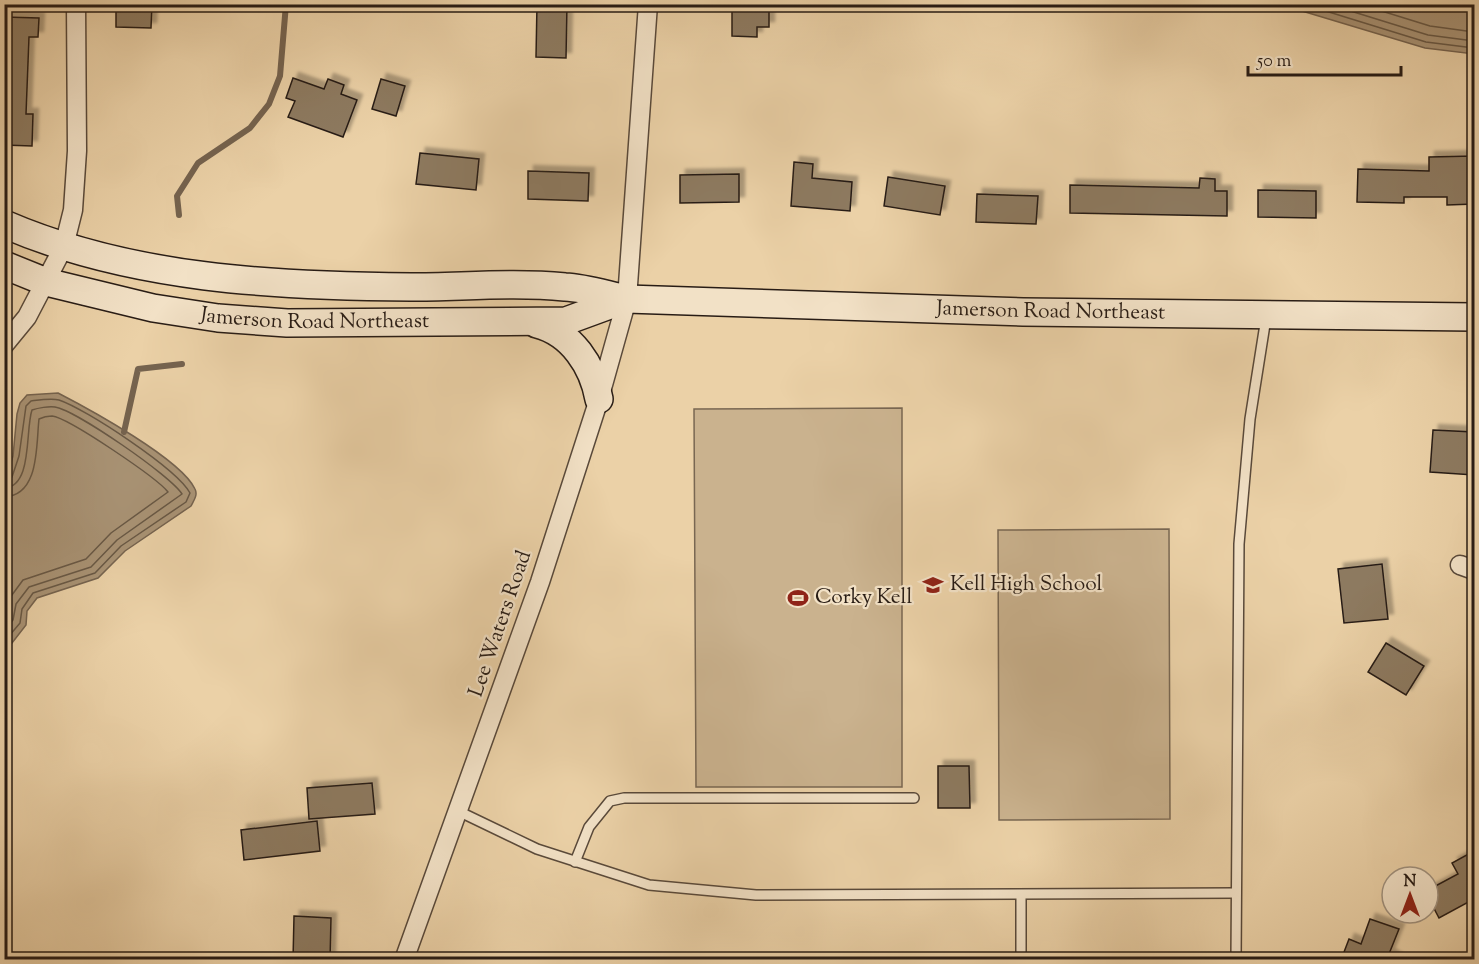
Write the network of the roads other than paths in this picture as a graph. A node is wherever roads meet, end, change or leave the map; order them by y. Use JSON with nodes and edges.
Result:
{"nodes":[{"id":1,"x":76,"y":4,"type":"edge"},
{"id":2,"x":648,"y":4,"type":"edge"},
{"id":3,"x":4,"y":224,"type":"edge"},
{"id":4,"x":64,"y":246,"type":"junction"},
{"id":5,"x":4,"y":265,"type":"edge"},
{"id":6,"x":46,"y":282,"type":"junction"},
{"id":7,"x":627,"y":299,"type":"junction"},
{"id":8,"x":1266,"y":316,"type":"junction"},
{"id":9,"x":1474,"y":317,"type":"edge"},
{"id":10,"x":530,"y":322,"type":"junction"},
{"id":11,"x":4,"y":345,"type":"edge"},
{"id":12,"x":599,"y":399,"type":"junction"},
{"id":13,"x":914,"y":798,"type":"dead end"},
{"id":14,"x":458,"y":811,"type":"junction"},
{"id":15,"x":575,"y":862,"type":"junction"},
{"id":16,"x":1236,"y":893,"type":"junction"},
{"id":17,"x":1021,"y":895,"type":"junction"},
{"id":18,"x":404,"y":960,"type":"edge"},
{"id":19,"x":1021,"y":960,"type":"edge"},
{"id":20,"x":1236,"y":960,"type":"edge"}],
"edges":[{"from":1,"to":4,"type":"street"},
{"from":2,"to":7,"type":"street","name":"Lee Waters Road"},
{"from":3,"to":4,"type":"street","name":"Jamerson Road Northeast"},
{"from":4,"to":6,"type":"street"},
{"from":4,"to":7,"type":"street","name":"Jamerson Road Northeast"},
{"from":5,"to":6,"type":"street","name":"Jamerson Road Northeast"},
{"from":6,"to":10,"type":"street","name":"Jamerson Road Northeast"},
{"from":6,"to":11,"type":"street"},
{"from":7,"to":8,"type":"street","name":"Jamerson Road Northeast"},
{"from":7,"to":10,"type":"street","name":"Jamerson Road Northeast"},
{"from":7,"to":12,"type":"street","name":"Lee Waters Road"},
{"from":8,"to":9,"type":"street","name":"Jamerson Road Northeast"},
{"from":8,"to":16,"type":"lane"},
{"from":10,"to":12,"type":"street"},
{"from":12,"to":14,"type":"street","name":"Lee Waters Road"},
{"from":13,"to":15,"type":"lane"},
{"from":14,"to":15,"type":"lane"},
{"from":14,"to":18,"type":"street","name":"Lee Waters Road"},
{"from":15,"to":17,"type":"lane"},
{"from":16,"to":17,"type":"lane"},
{"from":16,"to":20,"type":"lane"},
{"from":17,"to":19,"type":"lane"}]}
